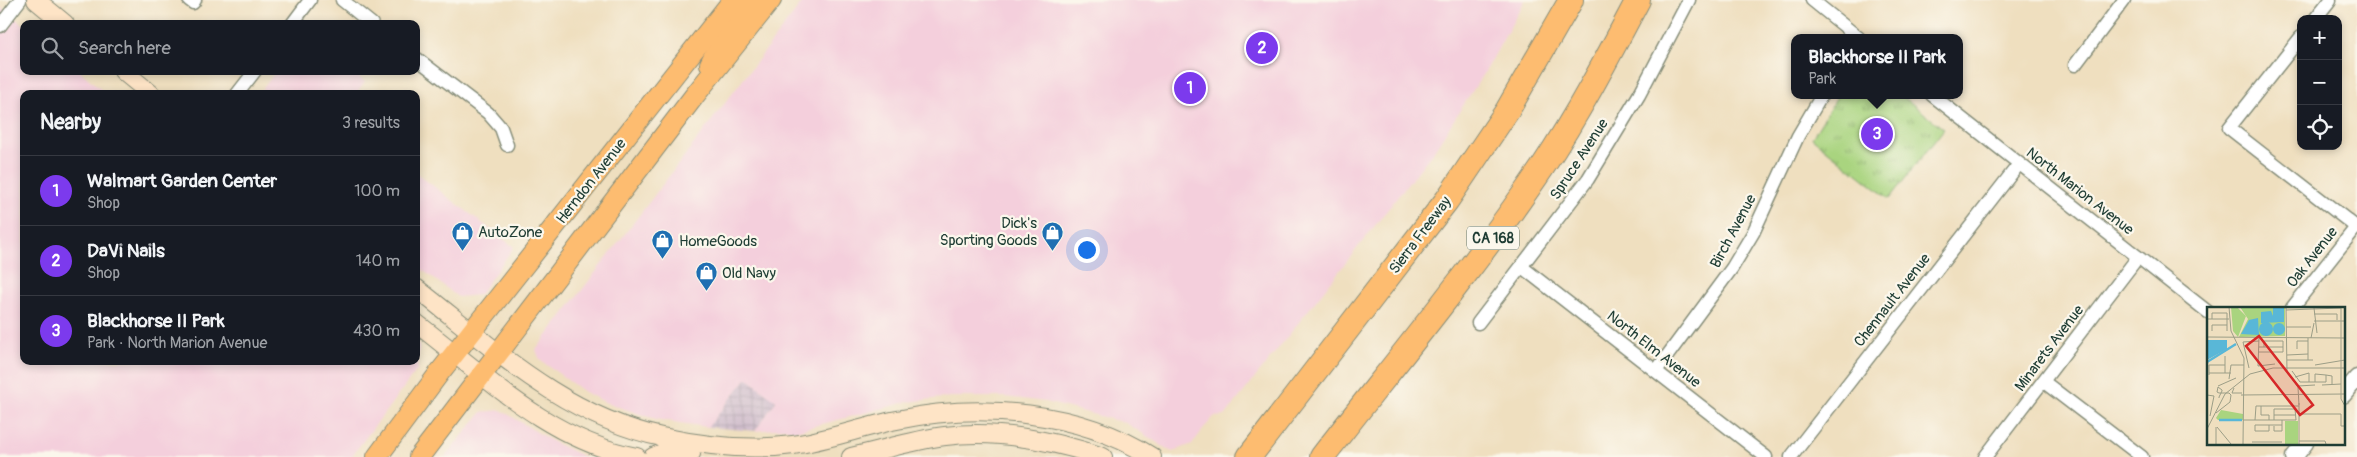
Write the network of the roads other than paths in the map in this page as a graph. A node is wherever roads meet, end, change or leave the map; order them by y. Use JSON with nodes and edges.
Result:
{"nodes":[{"id":1,"x":20,"y":0,"type":"edge"},
{"id":2,"x":36,"y":0,"type":"edge"},
{"id":3,"x":310,"y":0,"type":"edge"},
{"id":4,"x":342,"y":0,"type":"edge"},
{"id":5,"x":733,"y":0,"type":"edge"},
{"id":6,"x":752,"y":0,"type":"edge"},
{"id":7,"x":771,"y":0,"type":"edge"},
{"id":8,"x":1571,"y":0,"type":"edge"},
{"id":9,"x":1638,"y":0,"type":"edge"},
{"id":10,"x":1688,"y":0,"type":"edge"},
{"id":11,"x":1812,"y":0,"type":"edge"},
{"id":12,"x":2124,"y":0,"type":"edge"},
{"id":13,"x":2330,"y":0,"type":"edge"},
{"id":14,"x":2319,"y":15,"type":"edge"},
{"id":15,"x":60,"y":20,"type":"edge"},
{"id":16,"x":295,"y":20,"type":"edge"},
{"id":17,"x":367,"y":20,"type":"edge"},
{"id":18,"x":0,"y":26,"type":"edge"},
{"id":19,"x":1854,"y":34,"type":"edge"},
{"id":20,"x":2297,"y":42,"type":"edge"},
{"id":21,"x":420,"y":61,"type":"edge"},
{"id":22,"x":2074,"y":65,"type":"dead end"},
{"id":23,"x":128,"y":75,"type":"edge"},
{"id":24,"x":252,"y":75,"type":"edge"},
{"id":25,"x":146,"y":90,"type":"edge"},
{"id":26,"x":240,"y":90,"type":"edge"},
{"id":27,"x":696,"y":95,"type":"junction"},
{"id":28,"x":1820,"y":99,"type":"edge"},
{"id":29,"x":1937,"y":99,"type":"edge"},
{"id":30,"x":507,"y":145,"type":"dead end"},
{"id":31,"x":2020,"y":164,"type":"junction"},
{"id":32,"x":2357,"y":227,"type":"edge"},
{"id":33,"x":2138,"y":257,"type":"junction"},
{"id":34,"x":1522,"y":267,"type":"junction"},
{"id":35,"x":420,"y":291,"type":"edge"},
{"id":36,"x":2293,"y":307,"type":"edge"},
{"id":37,"x":2207,"y":311,"type":"edge"},
{"id":38,"x":1478,"y":323,"type":"dead end"},
{"id":39,"x":420,"y":326,"type":"edge"},
{"id":40,"x":473,"y":332,"type":"junction"},
{"id":41,"x":500,"y":353,"type":"junction"},
{"id":42,"x":456,"y":354,"type":"junction"},
{"id":43,"x":1656,"y":371,"type":"junction"},
{"id":44,"x":483,"y":374,"type":"junction"},
{"id":45,"x":2357,"y":378,"type":"edge"},
{"id":46,"x":2044,"y":382,"type":"junction"},
{"id":47,"x":2344,"y":394,"type":"edge"},
{"id":48,"x":1032,"y":416,"type":"junction"},
{"id":49,"x":973,"y":434,"type":"junction"},
{"id":50,"x":819,"y":441,"type":"junction"},
{"id":51,"x":2304,"y":444,"type":"edge"},
{"id":52,"x":1137,"y":447,"type":"junction"},
{"id":53,"x":860,"y":456,"type":"edge"},
{"id":54,"x":377,"y":457,"type":"edge"},
{"id":55,"x":419,"y":457,"type":"edge"},
{"id":56,"x":637,"y":457,"type":"edge"},
{"id":57,"x":653,"y":457,"type":"edge"},
{"id":58,"x":714,"y":457,"type":"edge"},
{"id":59,"x":774,"y":457,"type":"edge"},
{"id":60,"x":1103,"y":457,"type":"edge"},
{"id":61,"x":1152,"y":457,"type":"edge"},
{"id":62,"x":1249,"y":457,"type":"edge"},
{"id":63,"x":1322,"y":457,"type":"edge"},
{"id":64,"x":1766,"y":457,"type":"edge"},
{"id":65,"x":1791,"y":457,"type":"edge"},
{"id":66,"x":1985,"y":457,"type":"edge"},
{"id":67,"x":2142,"y":457,"type":"edge"},
{"id":68,"x":2294,"y":457,"type":"edge"}],
"edges":[{"from":1,"to":18,"type":"street"},
{"from":2,"to":15,"type":"main road"},
{"from":3,"to":16,"type":"street"},
{"from":4,"to":17,"type":"street"},
{"from":5,"to":40,"type":"main road","name":"Herndon Avenue"},
{"from":6,"to":27,"type":"main road"},
{"from":7,"to":27,"type":"main road","name":"Herndon Avenue"},
{"from":8,"to":62,"type":"highway","name":"Sierra Freeway"},
{"from":9,"to":63,"type":"highway","number":"CA 168"},
{"from":10,"to":34,"type":"street","name":"Spruce Avenue"},
{"from":11,"to":19,"type":"street"},
{"from":12,"to":22,"type":"street"},
{"from":13,"to":14,"type":"street"},
{"from":20,"to":32,"type":"street"},
{"from":21,"to":30,"type":"street"},
{"from":23,"to":25,"type":"main road"},
{"from":24,"to":26,"type":"street"},
{"from":27,"to":41,"type":"main road","name":"Herndon Avenue"},
{"from":28,"to":43,"type":"street","name":"Birch Avenue"},
{"from":29,"to":31,"type":"street","name":"North Marion Avenue"},
{"from":31,"to":33,"type":"street","name":"North Marion Avenue"},
{"from":31,"to":65,"type":"street","name":"Chennault Avenue"},
{"from":32,"to":36,"type":"street","name":"Oak Avenue"},
{"from":33,"to":37,"type":"street","name":"North Marion Avenue"},
{"from":33,"to":46,"type":"street","name":"Minarets Avenue"},
{"from":34,"to":38,"type":"street","name":"Spruce Avenue"},
{"from":34,"to":43,"type":"street","name":"North Elm Avenue"},
{"from":35,"to":40,"type":"main road"},
{"from":39,"to":42,"type":"main road"},
{"from":40,"to":41,"type":"main road"},
{"from":40,"to":42,"type":"main road","name":"Herndon Avenue"},
{"from":41,"to":44,"type":"main road","name":"Herndon Avenue"},
{"from":41,"to":50,"type":"main road"},
{"from":42,"to":44,"type":"main road"},
{"from":42,"to":54,"type":"main road","name":"Herndon Avenue"},
{"from":43,"to":64,"type":"street","name":"North Elm Avenue"},
{"from":44,"to":55,"type":"main road","name":"Herndon Avenue"},
{"from":44,"to":56,"type":"main road"},
{"from":45,"to":47,"type":"street"},
{"from":46,"to":66,"type":"street","name":"Minarets Avenue"},
{"from":46,"to":67,"type":"street"},
{"from":48,"to":50,"type":"main road"},
{"from":48,"to":52,"type":"main road"},
{"from":48,"to":53,"type":"main road"},
{"from":49,"to":52,"type":"main road"},
{"from":49,"to":53,"type":"main road"},
{"from":49,"to":60,"type":"main road"},
{"from":50,"to":59,"type":"main road"},
{"from":51,"to":68,"type":"street"},
{"from":52,"to":61,"type":"main road"},
{"from":57,"to":58,"type":"main road"}]}
